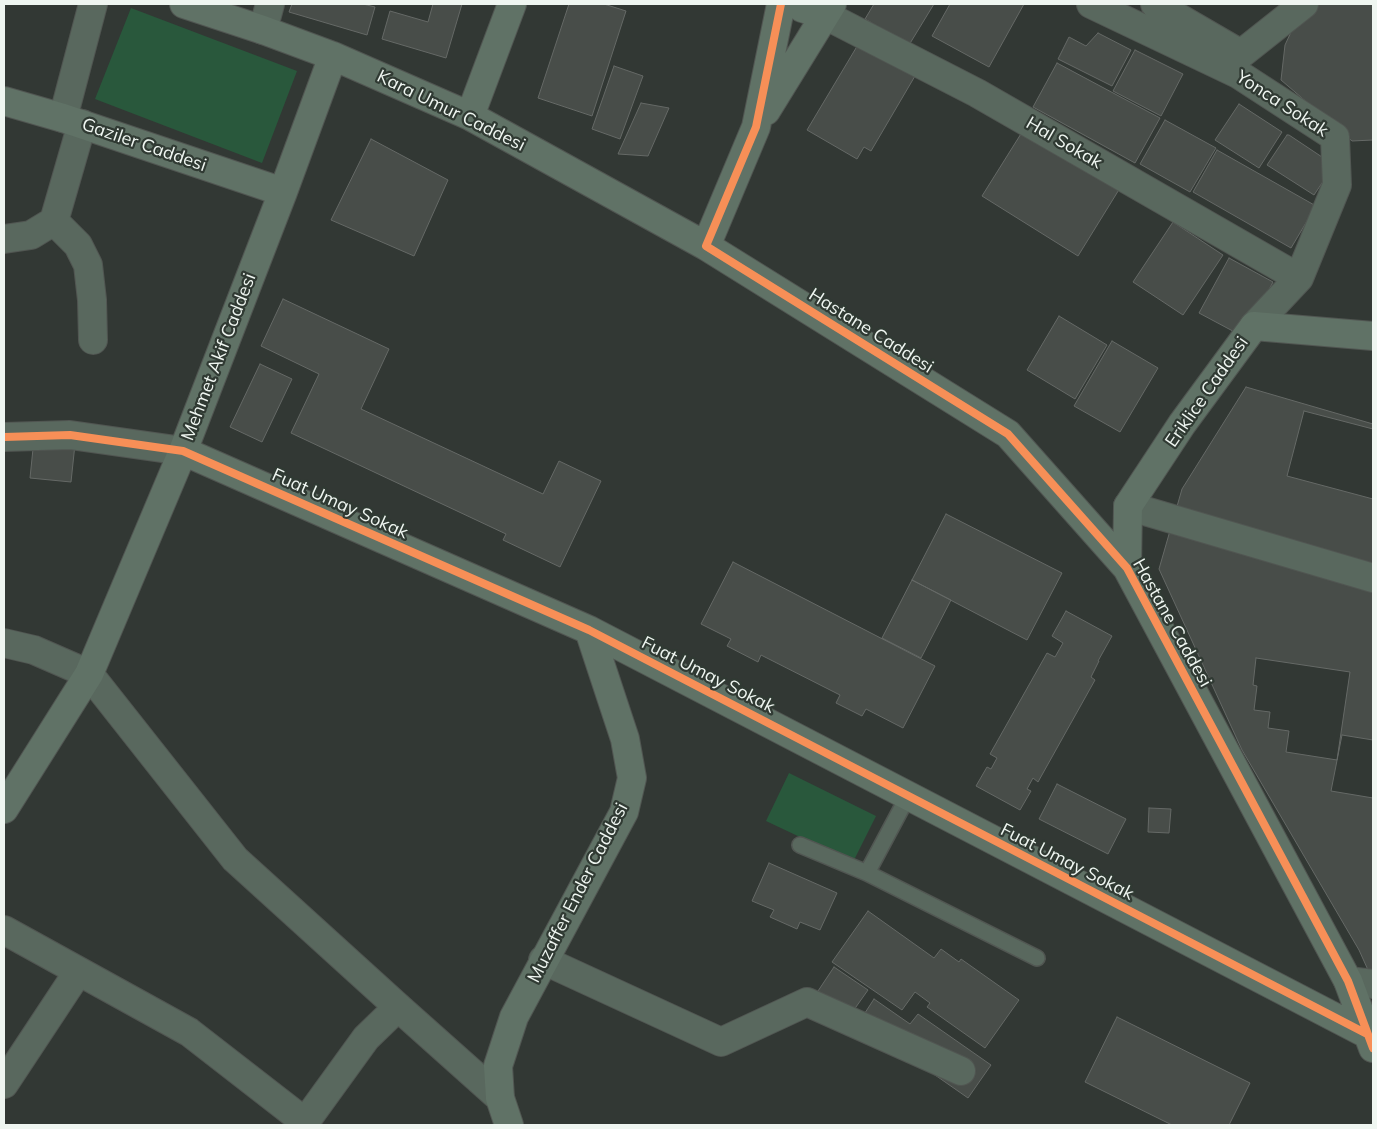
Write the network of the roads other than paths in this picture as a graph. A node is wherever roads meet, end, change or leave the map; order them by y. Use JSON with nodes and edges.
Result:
{"nodes":[{"id":1,"x":93,"y":4,"type":"edge"},
{"id":2,"x":184,"y":4,"type":"edge"},
{"id":3,"x":270,"y":4,"type":"edge"},
{"id":4,"x":512,"y":4,"type":"edge"},
{"id":5,"x":781,"y":4,"type":"edge"},
{"id":6,"x":798,"y":4,"type":"edge"},
{"id":7,"x":1090,"y":4,"type":"edge"},
{"id":8,"x":1155,"y":4,"type":"edge"},
{"id":9,"x":1304,"y":4,"type":"edge"},
{"id":10,"x":829,"y":10,"type":"edge"},
{"id":11,"x":263,"y":30,"type":"junction"},
{"id":12,"x":333,"y":56,"type":"junction"},
{"id":13,"x":4,"y":101,"type":"edge"},
{"id":14,"x":470,"y":116,"type":"junction"},
{"id":15,"x":72,"y":121,"type":"junction"},
{"id":16,"x":756,"y":127,"type":"junction"},
{"id":17,"x":283,"y":192,"type":"junction"},
{"id":18,"x":54,"y":221,"type":"junction"},
{"id":19,"x":4,"y":239,"type":"edge"},
{"id":20,"x":706,"y":246,"type":"junction"},
{"id":21,"x":1299,"y":278,"type":"junction"},
{"id":22,"x":1254,"y":326,"type":"junction"},
{"id":23,"x":1373,"y":336,"type":"edge"},
{"id":24,"x":92,"y":340,"type":"dead end"},
{"id":25,"x":4,"y":437,"type":"edge"},
{"id":26,"x":183,"y":451,"type":"junction"},
{"id":27,"x":1128,"y":506,"type":"junction"},
{"id":28,"x":1127,"y":568,"type":"junction"},
{"id":29,"x":1373,"y":578,"type":"edge"},
{"id":30,"x":589,"y":630,"type":"junction"},
{"id":31,"x":4,"y":643,"type":"edge"},
{"id":32,"x":89,"y":674,"type":"junction"},
{"id":33,"x":908,"y":796,"type":"junction"},
{"id":34,"x":4,"y":809,"type":"edge"},
{"id":35,"x":800,"y":845,"type":"dead end"},
{"id":36,"x":867,"y":873,"type":"junction"},
{"id":37,"x":4,"y":930,"type":"edge"},
{"id":38,"x":1038,"y":958,"type":"dead end"},
{"id":39,"x":543,"y":960,"type":"junction"},
{"id":40,"x":78,"y":972,"type":"junction"},
{"id":41,"x":1361,"y":982,"type":"edge"},
{"id":42,"x":398,"y":1007,"type":"junction"},
{"id":43,"x":1370,"y":1041,"type":"edge"},
{"id":44,"x":1373,"y":1066,"type":"edge"},
{"id":45,"x":961,"y":1071,"type":"dead end"},
{"id":46,"x":4,"y":1084,"type":"edge"},
{"id":47,"x":500,"y":1098,"type":"junction"},
{"id":48,"x":304,"y":1124,"type":"edge"},
{"id":49,"x":509,"y":1125,"type":"edge"}],
"edges":[{"from":1,"to":15,"type":"street"},
{"from":2,"to":11,"type":"street","name":"Kara Umur Caddesi"},
{"from":3,"to":11,"type":"street"},
{"from":4,"to":14,"type":"street"},
{"from":5,"to":16,"type":"street"},
{"from":6,"to":10,"type":"street"},
{"from":7,"to":21,"type":"street","name":"Yonca Sokak"},
{"from":8,"to":9,"type":"street"},
{"from":10,"to":16,"type":"street"},
{"from":10,"to":21,"type":"street","name":"Hal Sokak"},
{"from":11,"to":12,"type":"street","name":"Kara Umur Caddesi"},
{"from":12,"to":14,"type":"street","name":"Kara Umur Caddesi"},
{"from":12,"to":17,"type":"street","name":"Mehmet Akif Caddesi"},
{"from":13,"to":15,"type":"street","name":"Gaziler Caddesi"},
{"from":14,"to":20,"type":"street","name":"Kara Umur Caddesi"},
{"from":15,"to":17,"type":"street","name":"Gaziler Caddesi"},
{"from":15,"to":18,"type":"street"},
{"from":16,"to":20,"type":"street"},
{"from":17,"to":26,"type":"street","name":"Mehmet Akif Caddesi"},
{"from":18,"to":19,"type":"street"},
{"from":18,"to":24,"type":"street"},
{"from":20,"to":28,"type":"street","name":"Hastane Caddesi"},
{"from":21,"to":22,"type":"street","name":"Yonca Sokak"},
{"from":22,"to":23,"type":"street","name":"Eriklice Caddesi"},
{"from":22,"to":27,"type":"street","name":"Eriklice Caddesi"},
{"from":25,"to":26,"type":"street","name":"Fuat Umay Sokak"},
{"from":26,"to":30,"type":"street","name":"Fuat Umay Sokak"},
{"from":26,"to":32,"type":"street","name":"Mehmet Akif Caddesi"},
{"from":27,"to":28,"type":"street"},
{"from":27,"to":29,"type":"street"},
{"from":28,"to":41,"type":"street","name":"Hastane Caddesi"},
{"from":30,"to":33,"type":"street","name":"Fuat Umay Sokak"},
{"from":30,"to":39,"type":"street","name":"Muzaffer Ender Caddesi"},
{"from":31,"to":32,"type":"street"},
{"from":32,"to":34,"type":"street","name":"Mehmet Akif Caddesi"},
{"from":32,"to":42,"type":"street"},
{"from":33,"to":36,"type":"lane"},
{"from":33,"to":43,"type":"street","name":"Fuat Umay Sokak"},
{"from":35,"to":36,"type":"lane"},
{"from":36,"to":38,"type":"lane"},
{"from":37,"to":40,"type":"street"},
{"from":39,"to":45,"type":"street"},
{"from":39,"to":47,"type":"street","name":"Muzaffer Ender Caddesi"},
{"from":40,"to":46,"type":"street"},
{"from":40,"to":48,"type":"street"},
{"from":41,"to":43,"type":"street","name":"Hastane Caddesi"},
{"from":42,"to":47,"type":"street"},
{"from":42,"to":48,"type":"street"},
{"from":43,"to":44,"type":"street","name":"Hastane Caddesi"},
{"from":47,"to":49,"type":"street","name":"Muzaffer Ender Caddesi"}]}
